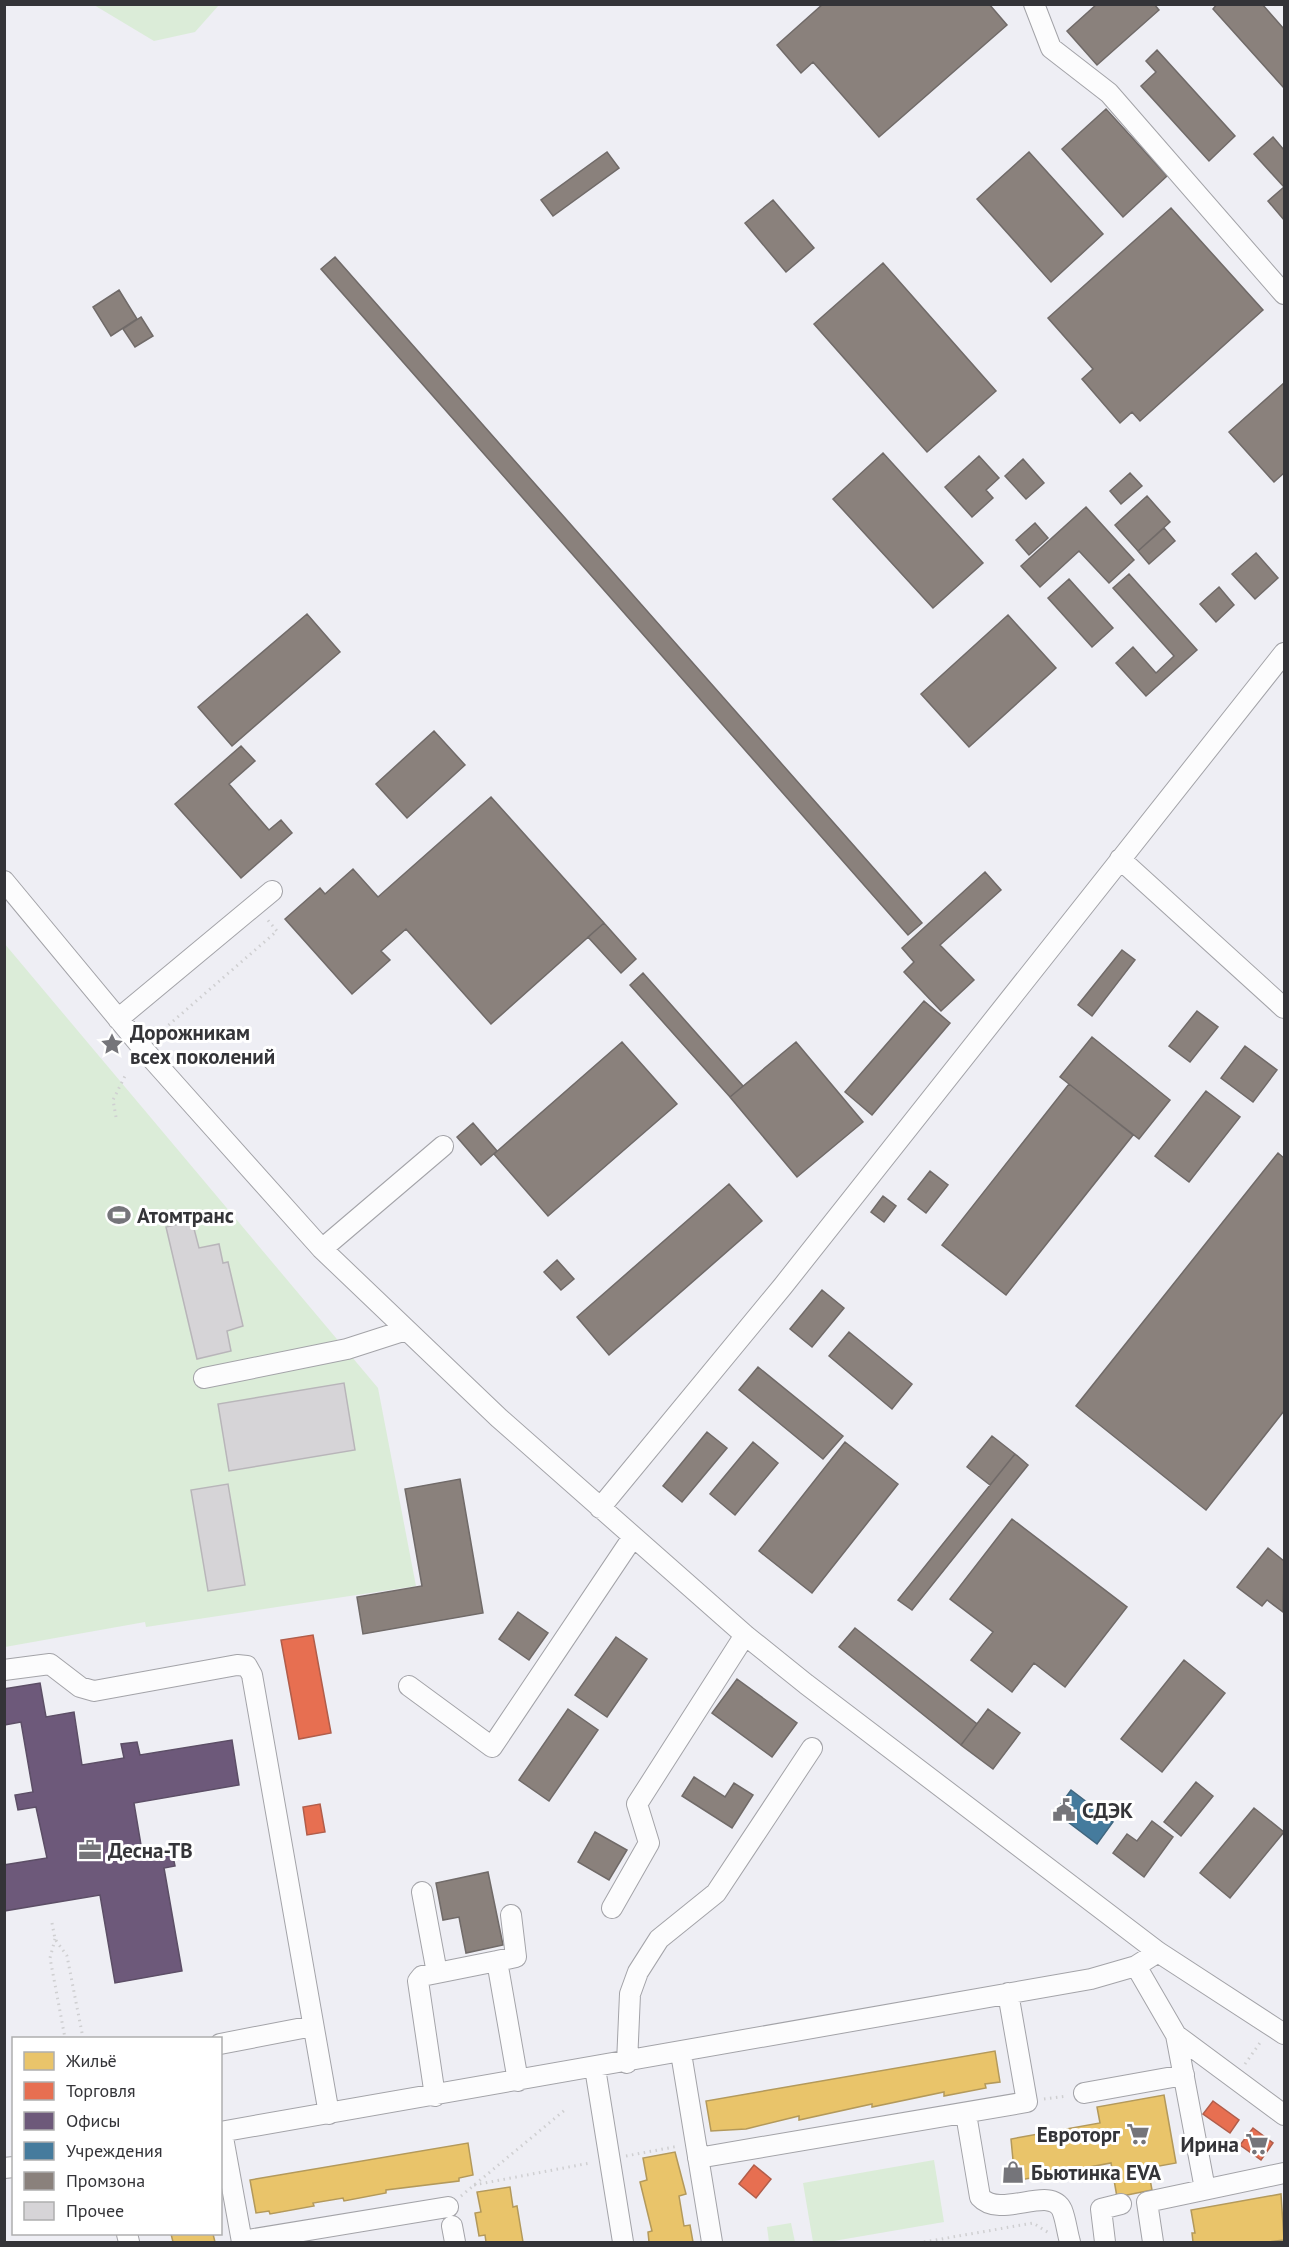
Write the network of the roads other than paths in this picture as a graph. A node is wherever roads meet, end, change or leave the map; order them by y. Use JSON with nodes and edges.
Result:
{"nodes":[{"id":1,"x":1034,"y":4,"type":"edge"},
{"id":2,"x":1284,"y":294,"type":"edge"},
{"id":3,"x":1284,"y":653,"type":"edge"},
{"id":4,"x":1120,"y":859,"type":"junction"},
{"id":5,"x":4,"y":882,"type":"edge"},
{"id":6,"x":272,"y":891,"type":"dead end"},
{"id":7,"x":1284,"y":1008,"type":"edge"},
{"id":8,"x":118,"y":1019,"type":"junction"},
{"id":9,"x":443,"y":1146,"type":"dead end"},
{"id":10,"x":322,"y":1249,"type":"junction"},
{"id":11,"x":406,"y":1330,"type":"junction"},
{"id":12,"x":204,"y":1378,"type":"dead end"},
{"id":13,"x":600,"y":1508,"type":"junction"},
{"id":14,"x":633,"y":1537,"type":"junction"},
{"id":15,"x":745,"y":1635,"type":"junction"},
{"id":16,"x":4,"y":1670,"type":"edge"},
{"id":17,"x":409,"y":1686,"type":"dead end"},
{"id":18,"x":812,"y":1748,"type":"dead end"},
{"id":19,"x":422,"y":1893,"type":"dead end"},
{"id":20,"x":612,"y":1908,"type":"dead end"},
{"id":21,"x":511,"y":1915,"type":"dead end"},
{"id":22,"x":1158,"y":1952,"type":"junction"},
{"id":23,"x":497,"y":1961,"type":"junction"},
{"id":24,"x":1137,"y":1966,"type":"junction"},
{"id":25,"x":437,"y":1973,"type":"junction"},
{"id":26,"x":1008,"y":1993,"type":"junction"},
{"id":27,"x":313,"y":2026,"type":"junction"},
{"id":28,"x":1284,"y":2034,"type":"edge"},
{"id":29,"x":1176,"y":2035,"type":"junction"},
{"id":30,"x":222,"y":2044,"type":"edge"},
{"id":31,"x":681,"y":2053,"type":"junction"},
{"id":32,"x":627,"y":2063,"type":"junction"},
{"id":33,"x":595,"y":2068,"type":"junction"},
{"id":34,"x":1184,"y":2075,"type":"junction"},
{"id":35,"x":518,"y":2081,"type":"junction"},
{"id":36,"x":1084,"y":2093,"type":"road end"},
{"id":37,"x":435,"y":2096,"type":"junction"},
{"id":38,"x":329,"y":2114,"type":"junction"},
{"id":39,"x":966,"y":2114,"type":"junction"},
{"id":40,"x":1284,"y":2115,"type":"edge"},
{"id":41,"x":222,"y":2132,"type":"edge"},
{"id":42,"x":222,"y":2137,"type":"edge"},
{"id":43,"x":697,"y":2151,"type":"junction"},
{"id":44,"x":1284,"y":2173,"type":"edge"},
{"id":45,"x":1205,"y":2189,"type":"junction"},
{"id":46,"x":1121,"y":2204,"type":"dead end"},
{"id":47,"x":451,"y":2225,"type":"edge"},
{"id":48,"x":1061,"y":2239,"type":"edge"},
{"id":49,"x":242,"y":2242,"type":"edge"},
{"id":50,"x":623,"y":2242,"type":"edge"},
{"id":51,"x":712,"y":2242,"type":"edge"},
{"id":52,"x":1105,"y":2242,"type":"edge"},
{"id":53,"x":1153,"y":2242,"type":"edge"}],
"edges":[{"from":1,"to":2,"type":"street"},
{"from":3,"to":4,"type":"street"},
{"from":4,"to":7,"type":"street"},
{"from":4,"to":13,"type":"street"},
{"from":5,"to":8,"type":"street"},
{"from":6,"to":8,"type":"street"},
{"from":8,"to":10,"type":"street"},
{"from":9,"to":10,"type":"street"},
{"from":10,"to":11,"type":"street"},
{"from":11,"to":12,"type":"street"},
{"from":11,"to":13,"type":"street"},
{"from":13,"to":14,"type":"street"},
{"from":14,"to":15,"type":"street"},
{"from":14,"to":17,"type":"street"},
{"from":15,"to":20,"type":"street"},
{"from":15,"to":22,"type":"street"},
{"from":16,"to":27,"type":"street"},
{"from":18,"to":32,"type":"street"},
{"from":19,"to":25,"type":"street"},
{"from":21,"to":23,"type":"street"},
{"from":22,"to":24,"type":"street"},
{"from":22,"to":28,"type":"street"},
{"from":23,"to":25,"type":"street"},
{"from":23,"to":35,"type":"street"},
{"from":24,"to":26,"type":"street"},
{"from":24,"to":29,"type":"street"},
{"from":25,"to":37,"type":"street"},
{"from":26,"to":31,"type":"street"},
{"from":26,"to":39,"type":"street"},
{"from":27,"to":30,"type":"street"},
{"from":27,"to":38,"type":"street"},
{"from":29,"to":34,"type":"street"},
{"from":29,"to":40,"type":"street"},
{"from":31,"to":32,"type":"street"},
{"from":31,"to":43,"type":"street"},
{"from":32,"to":33,"type":"street"},
{"from":33,"to":35,"type":"street"},
{"from":33,"to":50,"type":"street"},
{"from":34,"to":36,"type":"street"},
{"from":34,"to":45,"type":"street"},
{"from":35,"to":37,"type":"street"},
{"from":37,"to":38,"type":"street"},
{"from":38,"to":41,"type":"street"},
{"from":39,"to":43,"type":"street"},
{"from":39,"to":48,"type":"street"},
{"from":42,"to":49,"type":"street"},
{"from":43,"to":51,"type":"street"},
{"from":44,"to":45,"type":"street"},
{"from":45,"to":53,"type":"street"},
{"from":46,"to":52,"type":"street"},
{"from":47,"to":49,"type":"street"}]}
